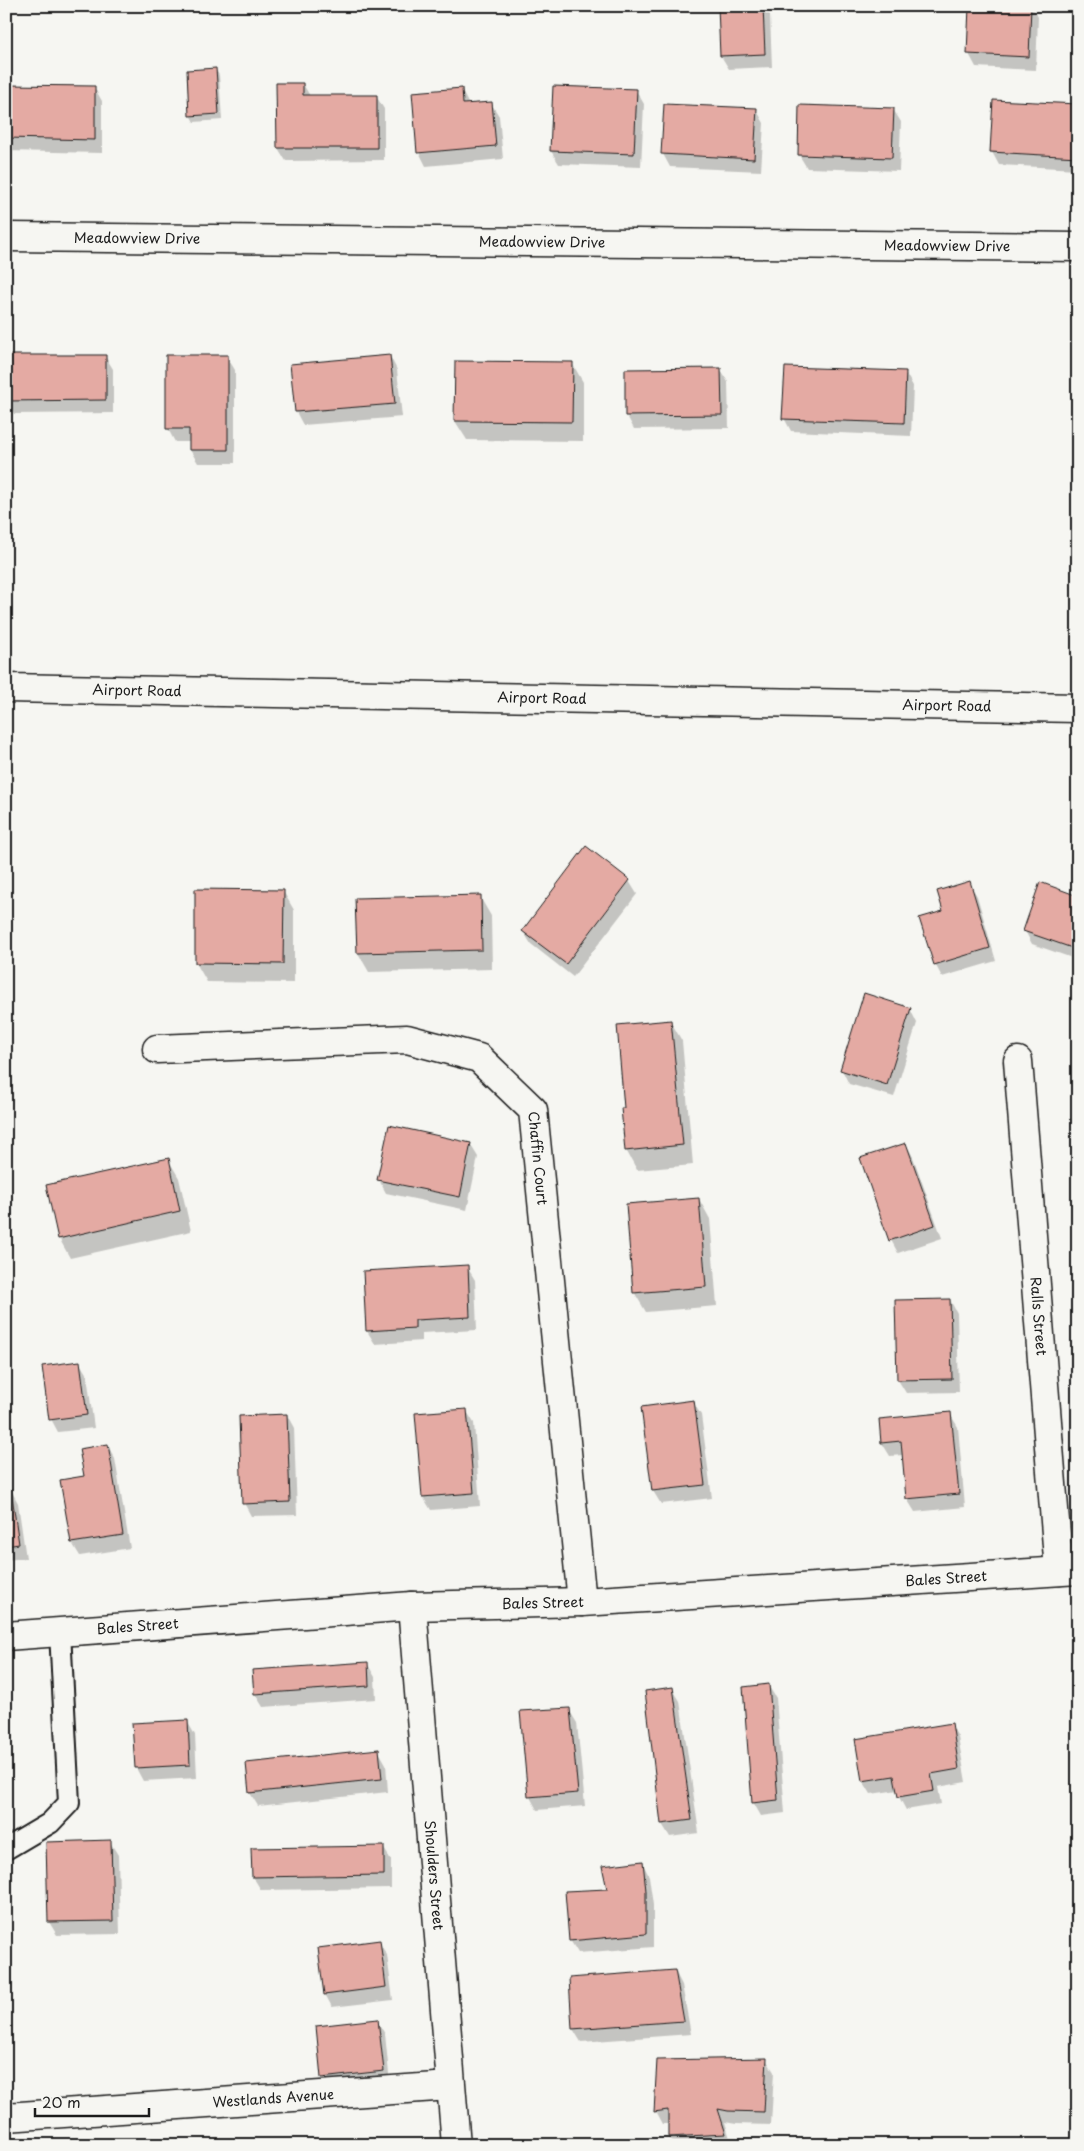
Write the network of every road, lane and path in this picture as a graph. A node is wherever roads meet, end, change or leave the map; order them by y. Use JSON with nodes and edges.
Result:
{"nodes":[{"id":1,"x":6,"y":237,"type":"edge"},
{"id":2,"x":1078,"y":247,"type":"edge"},
{"id":3,"x":6,"y":688,"type":"edge"},
{"id":4,"x":1078,"y":708,"type":"edge"},
{"id":5,"x":157,"y":1049,"type":"dead end"},
{"id":6,"x":1018,"y":1061,"type":"dead end"},
{"id":7,"x":1068,"y":1570,"type":"edge"},
{"id":8,"x":582,"y":1602,"type":"junction"},
{"id":9,"x":412,"y":1606,"type":"junction"},
{"id":10,"x":60,"y":1632,"type":"junction"},
{"id":11,"x":6,"y":1636,"type":"edge"},
{"id":12,"x":6,"y":1849,"type":"edge"},
{"id":13,"x":450,"y":2086,"type":"junction"},
{"id":14,"x":6,"y":2117,"type":"edge"},
{"id":15,"x":456,"y":2145,"type":"edge"}],
"edges":[{"from":1,"to":2,"type":"main road","name":"Meadowview Drive"},
{"from":3,"to":4,"type":"main road","name":"Airport Road"},
{"from":5,"to":8,"type":"main road","name":"Chaffin Court"},
{"from":6,"to":7,"type":"main road","name":"Ralls Street"},
{"from":7,"to":8,"type":"main road","name":"Bales Street"},
{"from":8,"to":9,"type":"main road","name":"Bales Street"},
{"from":9,"to":10,"type":"main road","name":"Bales Street"},
{"from":9,"to":13,"type":"main road","name":"Shoulders Street"},
{"from":10,"to":11,"type":"main road","name":"Bales Street"},
{"from":10,"to":12,"type":"lane"},
{"from":13,"to":14,"type":"main road","name":"Westlands Avenue"},
{"from":13,"to":15,"type":"main road","name":"Shoulders Street"}]}
